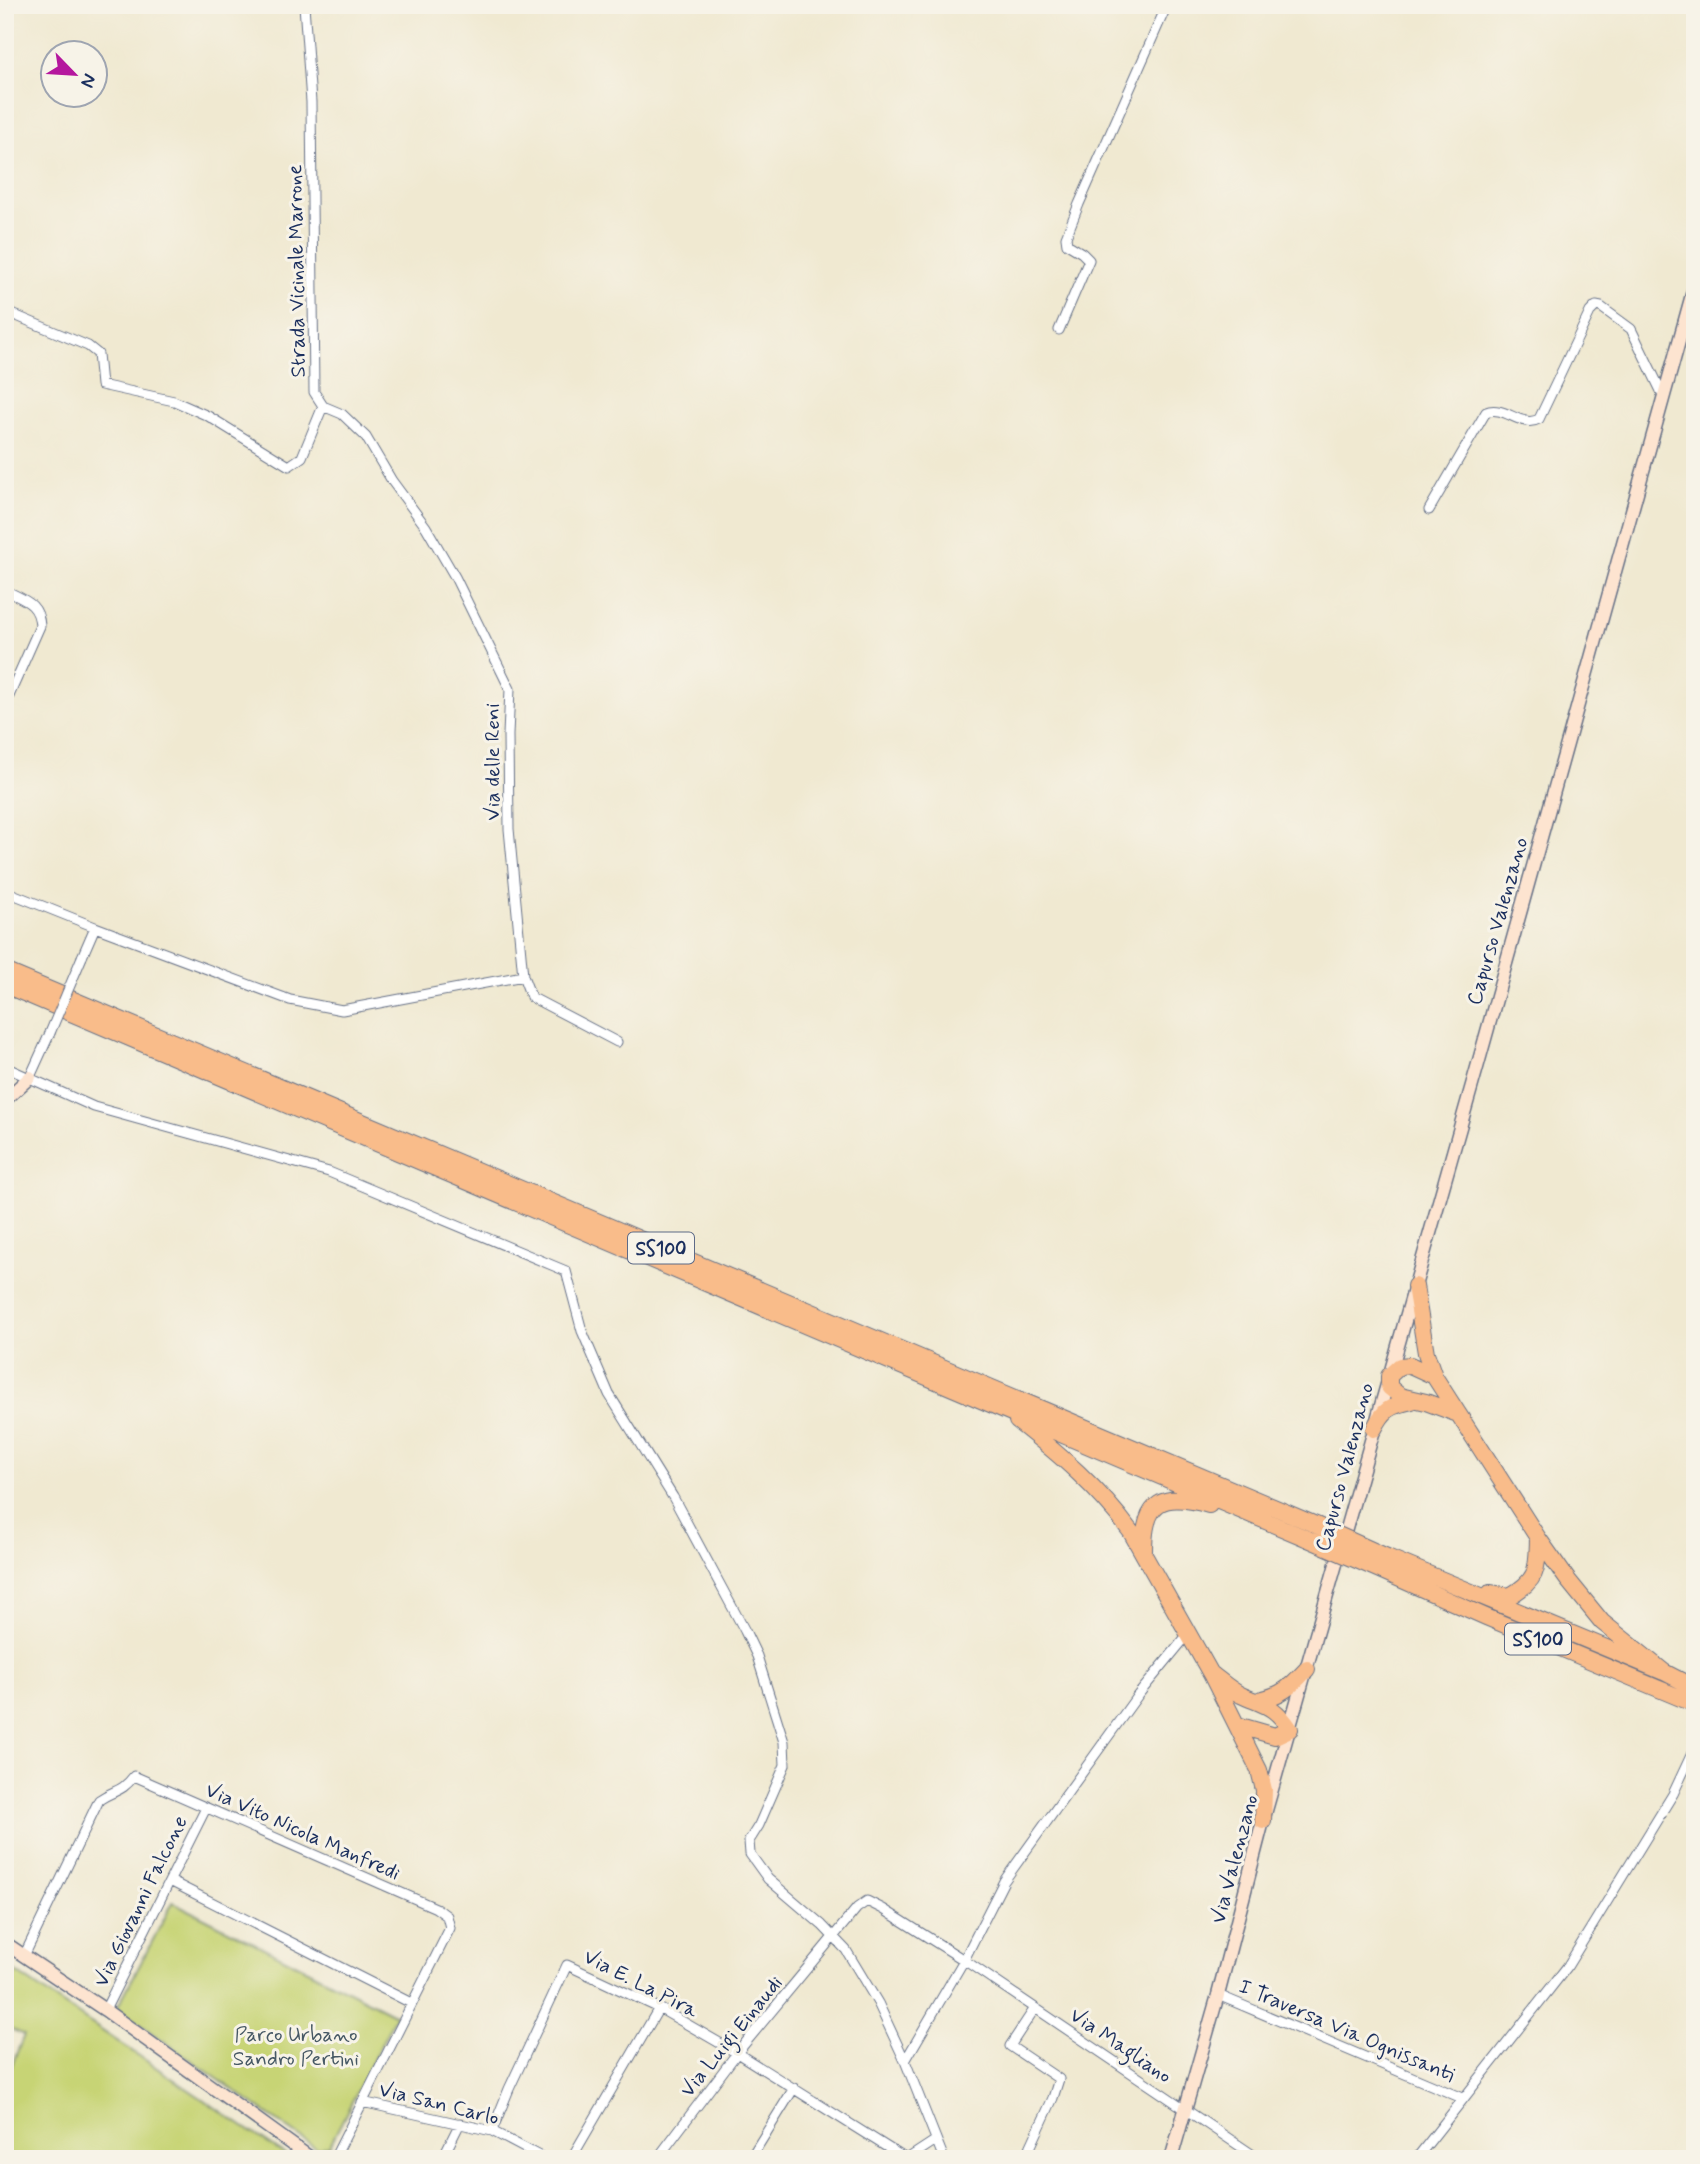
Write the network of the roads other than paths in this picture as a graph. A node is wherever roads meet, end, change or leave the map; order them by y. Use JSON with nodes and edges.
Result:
{"nodes":[{"id":1,"x":304,"y":5,"type":"edge"},
{"id":2,"x":1167,"y":5,"type":"edge"},
{"id":3,"x":1695,"y":284,"type":"edge"},
{"id":4,"x":5,"y":311,"type":"edge"},
{"id":5,"x":1059,"y":330,"type":"dead end"},
{"id":6,"x":1663,"y":395,"type":"junction"},
{"id":7,"x":323,"y":406,"type":"junction"},
{"id":8,"x":1429,"y":510,"type":"dead end"},
{"id":9,"x":5,"y":590,"type":"edge"},
{"id":10,"x":5,"y":705,"type":"edge"},
{"id":11,"x":5,"y":891,"type":"edge"},
{"id":12,"x":95,"y":928,"type":"junction"},
{"id":13,"x":5,"y":971,"type":"edge"},
{"id":14,"x":523,"y":975,"type":"junction"},
{"id":15,"x":10,"y":988,"type":"edge"},
{"id":16,"x":617,"y":1042,"type":"dead end"},
{"id":17,"x":5,"y":1067,"type":"edge"},
{"id":18,"x":30,"y":1077,"type":"junction"},
{"id":19,"x":5,"y":1100,"type":"edge"},
{"id":20,"x":1415,"y":1286,"type":"junction"},
{"id":21,"x":1389,"y":1376,"type":"junction"},
{"id":22,"x":1434,"y":1376,"type":"junction"},
{"id":23,"x":1412,"y":1401,"type":"junction"},
{"id":24,"x":1001,"y":1408,"type":"junction"},
{"id":25,"x":1460,"y":1415,"type":"junction"},
{"id":26,"x":1374,"y":1429,"type":"junction"},
{"id":27,"x":1275,"y":1525,"type":"junction"},
{"id":28,"x":1312,"y":1532,"type":"junction"},
{"id":29,"x":1538,"y":1538,"type":"junction"},
{"id":30,"x":1144,"y":1554,"type":"junction"},
{"id":31,"x":1390,"y":1564,"type":"junction"},
{"id":32,"x":1336,"y":1569,"type":"joint"},
{"id":33,"x":1189,"y":1633,"type":"junction"},
{"id":34,"x":1307,"y":1669,"type":"junction"},
{"id":35,"x":1664,"y":1672,"type":"junction"},
{"id":36,"x":1211,"y":1674,"type":"junction"},
{"id":37,"x":1695,"y":1688,"type":"edge"},
{"id":38,"x":1259,"y":1700,"type":"junction"},
{"id":39,"x":1695,"y":1704,"type":"edge"},
{"id":40,"x":1237,"y":1725,"type":"junction"},
{"id":41,"x":1290,"y":1729,"type":"junction"},
{"id":42,"x":1695,"y":1747,"type":"edge"},
{"id":43,"x":206,"y":1808,"type":"junction"},
{"id":44,"x":1264,"y":1821,"type":"junction"},
{"id":45,"x":170,"y":1881,"type":"junction"},
{"id":46,"x":834,"y":1937,"type":"junction"},
{"id":47,"x":5,"y":1944,"type":"edge"},
{"id":48,"x":24,"y":1956,"type":"junction"},
{"id":49,"x":964,"y":1961,"type":"junction"},
{"id":50,"x":1218,"y":1995,"type":"junction"},
{"id":51,"x":411,"y":2003,"type":"junction"},
{"id":52,"x":659,"y":2008,"type":"junction"},
{"id":53,"x":1035,"y":2008,"type":"junction"},
{"id":54,"x":105,"y":2010,"type":"junction"},
{"id":55,"x":737,"y":2053,"type":"junction"},
{"id":56,"x":905,"y":2061,"type":"junction"},
{"id":57,"x":794,"y":2088,"type":"junction"},
{"id":58,"x":1462,"y":2098,"type":"junction"},
{"id":59,"x":362,"y":2102,"type":"junction"},
{"id":60,"x":1186,"y":2110,"type":"junction"},
{"id":61,"x":460,"y":2123,"type":"junction"},
{"id":62,"x":492,"y":2132,"type":"junction"},
{"id":63,"x":936,"y":2140,"type":"junction"},
{"id":64,"x":312,"y":2159,"type":"edge"},
{"id":65,"x":334,"y":2159,"type":"edge"},
{"id":66,"x":442,"y":2159,"type":"edge"},
{"id":67,"x":545,"y":2159,"type":"edge"},
{"id":68,"x":571,"y":2159,"type":"edge"},
{"id":69,"x":657,"y":2159,"type":"edge"},
{"id":70,"x":750,"y":2159,"type":"edge"},
{"id":71,"x":907,"y":2159,"type":"edge"},
{"id":72,"x":944,"y":2159,"type":"edge"},
{"id":73,"x":1037,"y":2159,"type":"edge"},
{"id":74,"x":1171,"y":2159,"type":"edge"},
{"id":75,"x":1259,"y":2159,"type":"edge"},
{"id":76,"x":1416,"y":2159,"type":"edge"}],
"edges":[{"from":1,"to":7,"type":"street","name":"Strada Vicinale Marrone"},
{"from":2,"to":5,"type":"street"},
{"from":3,"to":6,"type":"street","name":"Capurso Valenzano"},
{"from":4,"to":7,"type":"street","name":"Strada Vicinale Marrone"},
{"from":6,"to":8,"type":"street"},
{"from":6,"to":20,"type":"street","name":"Capurso Valenzano"},
{"from":7,"to":14,"type":"street","name":"Via delle Reni"},
{"from":9,"to":10,"type":"street"},
{"from":11,"to":12,"type":"street"},
{"from":12,"to":14,"type":"street"},
{"from":12,"to":18,"type":"street","bridge":true},
{"from":13,"to":28,"type":"highway","number":"SS100"},
{"from":14,"to":16,"type":"street","name":"Via delle Reni"},
{"from":15,"to":24,"type":"highway","number":"SS100"},
{"from":17,"to":18,"type":"street"},
{"from":18,"to":19,"type":"street"},
{"from":18,"to":46,"type":"street"},
{"from":20,"to":21,"type":"street","name":"Capurso Valenzano"},
{"from":20,"to":22,"type":"highway","number":"SS100"},
{"from":21,"to":22,"type":"highway"},
{"from":21,"to":23,"type":"highway"},
{"from":21,"to":26,"type":"street","name":"Capurso Valenzano"},
{"from":22,"to":25,"type":"highway","number":"SS100"},
{"from":23,"to":25,"type":"highway"},
{"from":23,"to":26,"type":"highway"},
{"from":24,"to":27,"type":"highway","number":"SS100"},
{"from":24,"to":30,"type":"highway","number":"SS100"},
{"from":25,"to":29,"type":"highway","number":"SS100"},
{"from":26,"to":32,"type":"street","name":"Capurso Valenzano"},
{"from":27,"to":28,"type":"highway","number":"SS100"},
{"from":27,"to":30,"type":"highway"},
{"from":28,"to":31,"type":"highway","number":"SS100","bridge":true},
{"from":29,"to":31,"type":"highway","number":"SS100"},
{"from":29,"to":35,"type":"highway","number":"SS100"},
{"from":30,"to":33,"type":"highway","number":"SS100"},
{"from":31,"to":35,"type":"highway","number":"SS100"},
{"from":31,"to":39,"type":"highway","number":"SS100"},
{"from":32,"to":34,"type":"street","name":"Via Valenzano"},
{"from":33,"to":36,"type":"highway","number":"SS100"},
{"from":33,"to":49,"type":"street"},
{"from":34,"to":38,"type":"highway"},
{"from":34,"to":41,"type":"street","name":"Via Valenzano"},
{"from":35,"to":37,"type":"highway","number":"SS100"},
{"from":36,"to":38,"type":"highway","number":"SS100"},
{"from":36,"to":40,"type":"highway","number":"SS100"},
{"from":38,"to":41,"type":"highway","number":"SS100"},
{"from":40,"to":41,"type":"highway"},
{"from":40,"to":44,"type":"highway","number":"SS100"},
{"from":41,"to":44,"type":"street","name":"Via Valenzano"},
{"from":42,"to":58,"type":"street"},
{"from":43,"to":45,"type":"street","name":"Via Giovanni Falcone"},
{"from":43,"to":48,"type":"street","name":"Via Vito Nicola Manfredi"},
{"from":43,"to":51,"type":"street","name":"Via Vito Nicola Manfredi"},
{"from":44,"to":50,"type":"street","name":"Via Valenzano"},
{"from":45,"to":51,"type":"street"},
{"from":45,"to":54,"type":"street","name":"Via Giovanni Falcone"},
{"from":46,"to":49,"type":"street","name":"Via Luigi Einaudi"},
{"from":46,"to":55,"type":"street","name":"Via Luigi Einaudi"},
{"from":46,"to":56,"type":"street"},
{"from":47,"to":48,"type":"street"},
{"from":48,"to":54,"type":"street"},
{"from":49,"to":53,"type":"street","name":"Via Magliano"},
{"from":49,"to":56,"type":"street"},
{"from":50,"to":58,"type":"street","name":"I Traversa Via Ognissanti"},
{"from":50,"to":60,"type":"street","name":"Via Valenzano"},
{"from":51,"to":59,"type":"street"},
{"from":52,"to":55,"type":"street","name":"Via E. La Pira"},
{"from":52,"to":62,"type":"street","name":"Via E. La Pira"},
{"from":52,"to":68,"type":"street"},
{"from":53,"to":60,"type":"street","name":"Via Magliano"},
{"from":53,"to":73,"type":"street"},
{"from":54,"to":64,"type":"street"},
{"from":55,"to":57,"type":"street","name":"Via E. La Pira"},
{"from":55,"to":69,"type":"street","name":"Via Luigi Einaudi"},
{"from":56,"to":63,"type":"street"},
{"from":57,"to":70,"type":"street"},
{"from":57,"to":71,"type":"street","name":"Via E. La Pira"},
{"from":58,"to":76,"type":"street"},
{"from":59,"to":61,"type":"street","name":"Via San Carlo"},
{"from":59,"to":65,"type":"street"},
{"from":60,"to":74,"type":"street","name":"Via Valenzano"},
{"from":60,"to":75,"type":"street","name":"Via Magliano"},
{"from":61,"to":62,"type":"street","name":"Via San Carlo"},
{"from":61,"to":66,"type":"street"},
{"from":62,"to":67,"type":"street","name":"Via San Carlo"},
{"from":63,"to":71,"type":"street"},
{"from":63,"to":72,"type":"street"}]}
